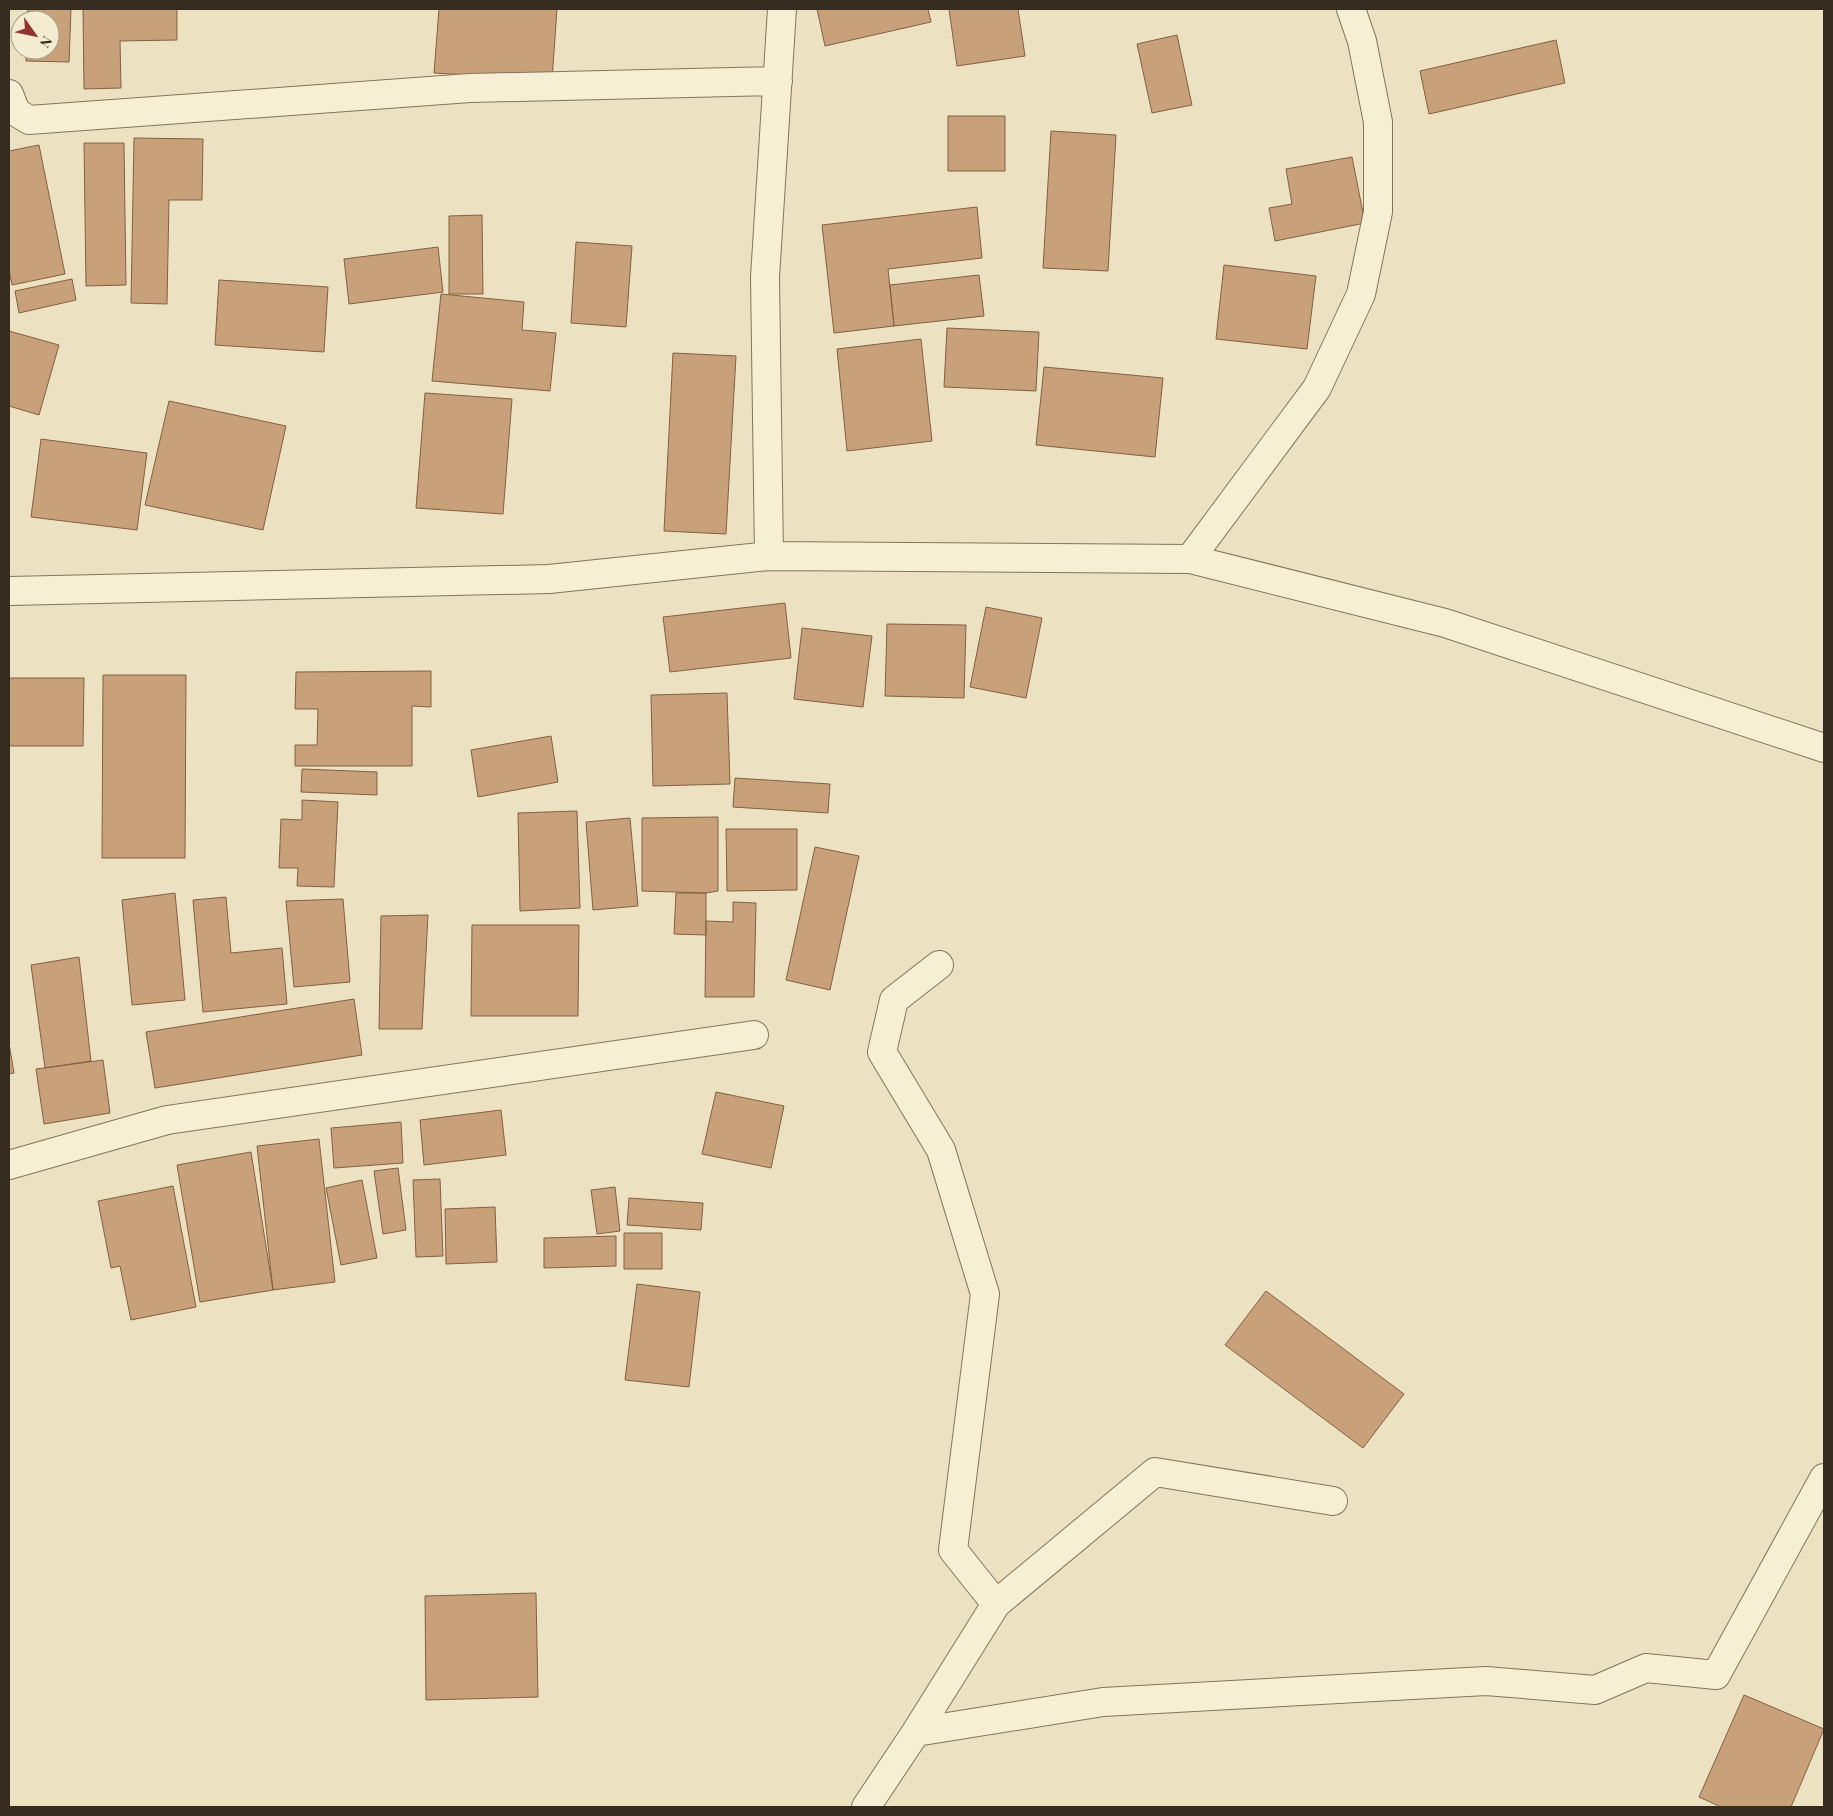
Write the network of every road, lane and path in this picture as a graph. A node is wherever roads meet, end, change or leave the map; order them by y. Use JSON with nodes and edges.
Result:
{"nodes":[{"id":1,"x":782,"y":9,"type":"edge"},
{"id":2,"x":1351,"y":9,"type":"edge"},
{"id":3,"x":778,"y":81,"type":"junction"},
{"id":4,"x":9,"y":94,"type":"edge"},
{"id":5,"x":769,"y":556,"type":"junction"},
{"id":6,"x":1190,"y":559,"type":"junction"},
{"id":7,"x":9,"y":591,"type":"edge"},
{"id":8,"x":1824,"y":748,"type":"edge"},
{"id":9,"x":939,"y":965,"type":"dead end"},
{"id":10,"x":754,"y":1035,"type":"dead end"},
{"id":11,"x":9,"y":1166,"type":"edge"},
{"id":12,"x":1824,"y":1478,"type":"edge"},
{"id":13,"x":1333,"y":1501,"type":"dead end"},
{"id":14,"x":996,"y":1604,"type":"junction"},
{"id":15,"x":916,"y":1732,"type":"junction"},
{"id":16,"x":866,"y":1807,"type":"edge"}],
"edges":[{"from":1,"to":3,"type":"street"},
{"from":2,"to":6,"type":"street"},
{"from":3,"to":4,"type":"street"},
{"from":3,"to":5,"type":"street"},
{"from":5,"to":6,"type":"street"},
{"from":5,"to":7,"type":"street"},
{"from":6,"to":8,"type":"street"},
{"from":9,"to":14,"type":"street"},
{"from":10,"to":11,"type":"street"},
{"from":12,"to":15,"type":"street"},
{"from":13,"to":14,"type":"street"},
{"from":14,"to":15,"type":"street"},
{"from":15,"to":16,"type":"street"}]}
